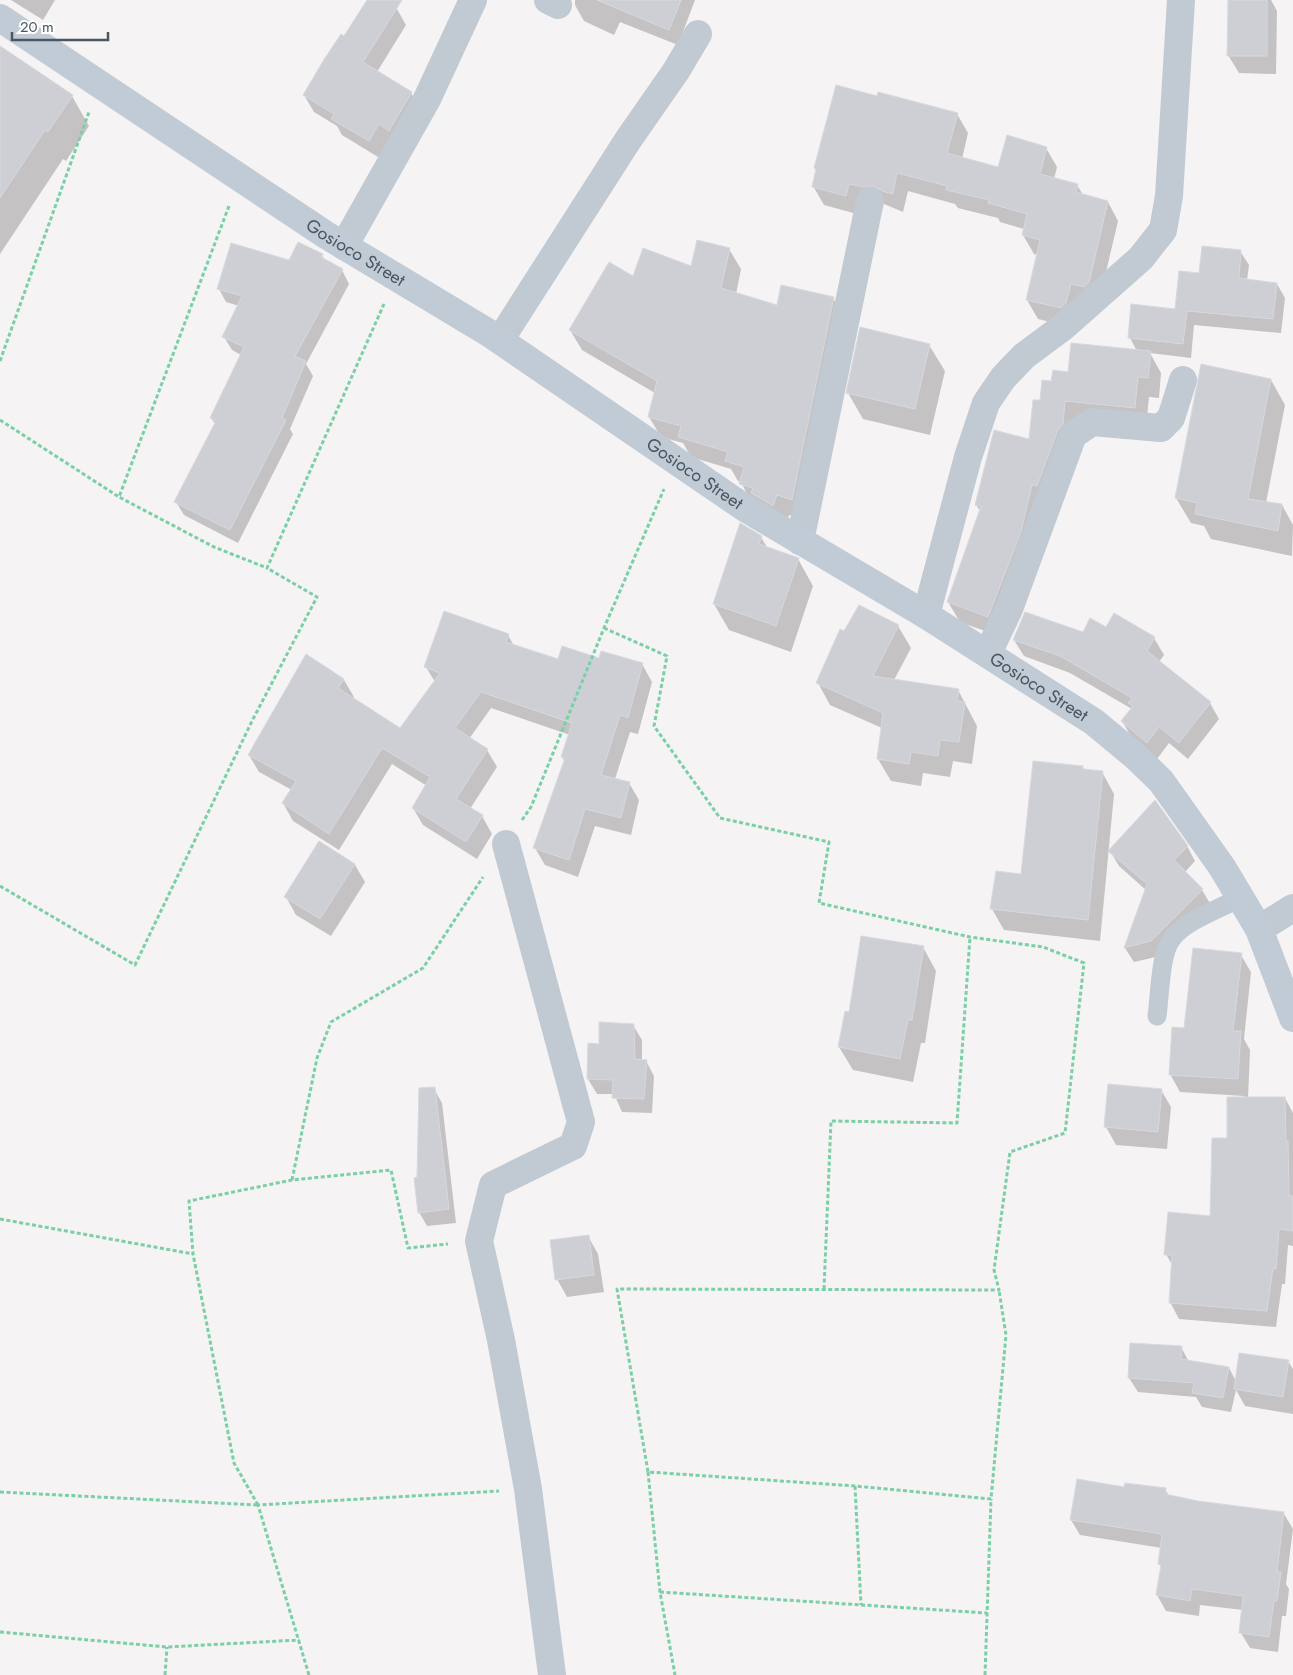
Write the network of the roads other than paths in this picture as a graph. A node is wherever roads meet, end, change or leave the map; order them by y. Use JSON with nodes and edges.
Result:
{"nodes":[{"id":1,"x":473,"y":0,"type":"edge"},
{"id":2,"x":1181,"y":0,"type":"edge"},
{"id":3,"x":0,"y":18,"type":"edge"},
{"id":4,"x":698,"y":34,"type":"dead end"},
{"id":5,"x":870,"y":201,"type":"dead end"},
{"id":6,"x":344,"y":246,"type":"junction"},
{"id":7,"x":500,"y":340,"type":"junction"},
{"id":8,"x":1183,"y":380,"type":"dead end"},
{"id":9,"x":800,"y":541,"type":"junction"},
{"id":10,"x":926,"y":615,"type":"junction"},
{"id":11,"x":988,"y":653,"type":"junction"},
{"id":12,"x":506,"y":844,"type":"road end"},
{"id":13,"x":1240,"y":898,"type":"junction"},
{"id":14,"x":1293,"y":908,"type":"edge"},
{"id":15,"x":1259,"y":930,"type":"junction"},
{"id":16,"x":1157,"y":1016,"type":"dead end"},
{"id":17,"x":1293,"y":1018,"type":"edge"},
{"id":18,"x":552,"y":1675,"type":"edge"}],
"edges":[{"from":1,"to":6,"type":"street"},
{"from":2,"to":10,"type":"street"},
{"from":3,"to":6,"type":"street","name":"Gosioco Street"},
{"from":4,"to":7,"type":"street"},
{"from":5,"to":9,"type":"street"},
{"from":6,"to":7,"type":"street","name":"Gosioco Street"},
{"from":7,"to":9,"type":"street","name":"Gosioco Street"},
{"from":8,"to":11,"type":"street"},
{"from":9,"to":10,"type":"street","name":"Gosioco Street"},
{"from":10,"to":11,"type":"street","name":"Gosioco Street"},
{"from":11,"to":13,"type":"street","name":"Gosioco Street"},
{"from":12,"to":18,"type":"street"},
{"from":13,"to":15,"type":"street","name":"Gosioco Street"},
{"from":13,"to":16,"type":"lane"},
{"from":14,"to":15,"type":"street"},
{"from":15,"to":17,"type":"street","name":"Gosioco Street"}]}
